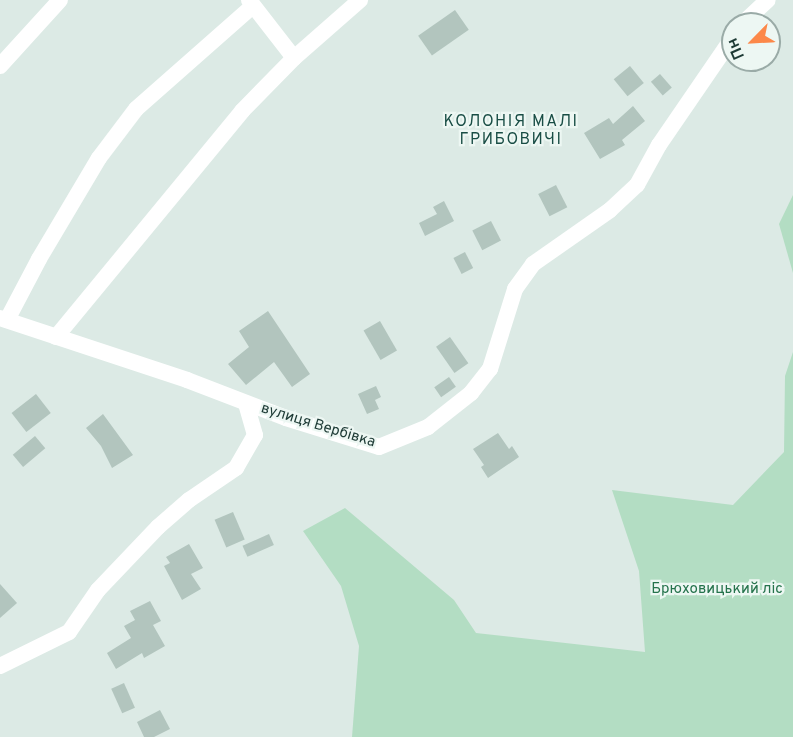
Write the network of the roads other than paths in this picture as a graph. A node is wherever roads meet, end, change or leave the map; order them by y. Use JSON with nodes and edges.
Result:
{"nodes":[{"id":1,"x":60,"y":0,"type":"edge"},
{"id":2,"x":360,"y":0,"type":"edge"},
{"id":3,"x":768,"y":0,"type":"edge"},
{"id":4,"x":251,"y":3,"type":"edge"},
{"id":5,"x":755,"y":12,"type":"edge"},
{"id":6,"x":721,"y":55,"type":"edge"},
{"id":7,"x":294,"y":58,"type":"junction"},
{"id":8,"x":0,"y":66,"type":"edge"},
{"id":9,"x":4,"y":319,"type":"edge"},
{"id":10,"x":56,"y":337,"type":"junction"},
{"id":11,"x":246,"y":403,"type":"junction"},
{"id":12,"x":0,"y":666,"type":"edge"}],
"edges":[{"from":1,"to":8,"type":"street"},
{"from":2,"to":7,"type":"street"},
{"from":3,"to":5,"type":"street"},
{"from":4,"to":7,"type":"street"},
{"from":4,"to":9,"type":"street"},
{"from":6,"to":11,"type":"street","name":"вулиця Вербівка"},
{"from":7,"to":10,"type":"street"},
{"from":9,"to":10,"type":"street","name":"вулиця Вербівка"},
{"from":10,"to":11,"type":"street","name":"вулиця Вербівка"},
{"from":11,"to":12,"type":"street"}]}
